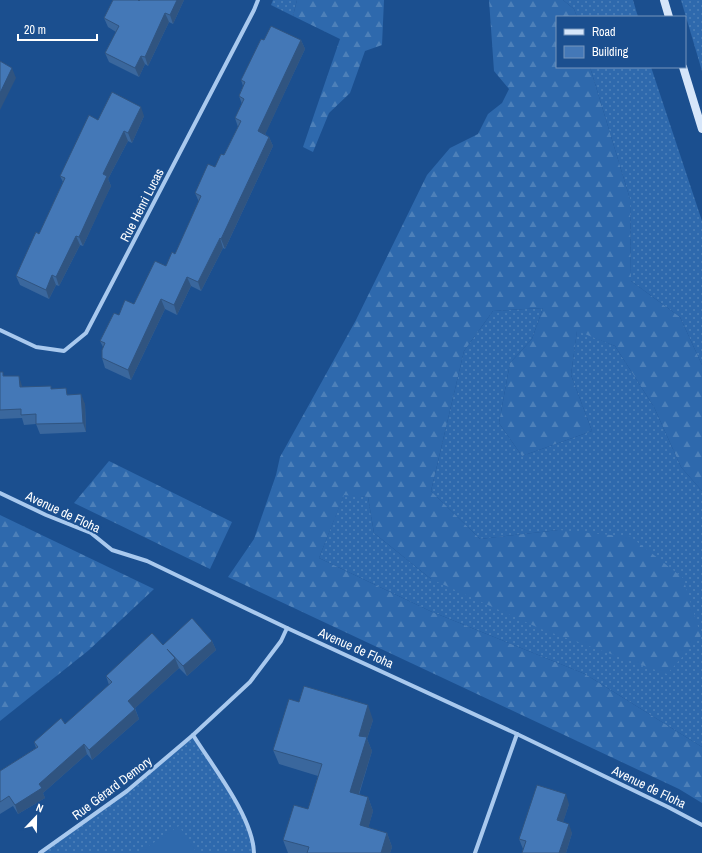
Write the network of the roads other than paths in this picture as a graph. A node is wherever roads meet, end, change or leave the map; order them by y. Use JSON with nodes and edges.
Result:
{"nodes":[{"id":1,"x":258,"y":0,"type":"edge"},
{"id":2,"x":664,"y":0,"type":"edge"},
{"id":3,"x":669,"y":16,"type":"edge"},
{"id":4,"x":683,"y":68,"type":"edge"},
{"id":5,"x":702,"y":129,"type":"edge"},
{"id":6,"x":0,"y":330,"type":"edge"},
{"id":7,"x":0,"y":493,"type":"edge"},
{"id":8,"x":287,"y":628,"type":"junction"},
{"id":9,"x":517,"y":734,"type":"junction"},
{"id":10,"x":193,"y":735,"type":"junction"},
{"id":11,"x":702,"y":825,"type":"edge"},
{"id":12,"x":40,"y":853,"type":"edge"},
{"id":13,"x":254,"y":853,"type":"edge"},
{"id":14,"x":475,"y":853,"type":"edge"}],
"edges":[{"from":1,"to":6,"type":"street","name":"Rue Henri Lucas"},
{"from":2,"to":3,"type":"main road"},
{"from":4,"to":5,"type":"main road"},
{"from":7,"to":8,"type":"street","name":"Avenue de Floha"},
{"from":8,"to":9,"type":"street","name":"Avenue de Floha"},
{"from":8,"to":10,"type":"street","name":"Rue Gérard Demory"},
{"from":9,"to":11,"type":"street","name":"Avenue de Floha"},
{"from":9,"to":14,"type":"street"},
{"from":10,"to":12,"type":"street","name":"Rue Gérard Demory"},
{"from":10,"to":13,"type":"street"}]}
